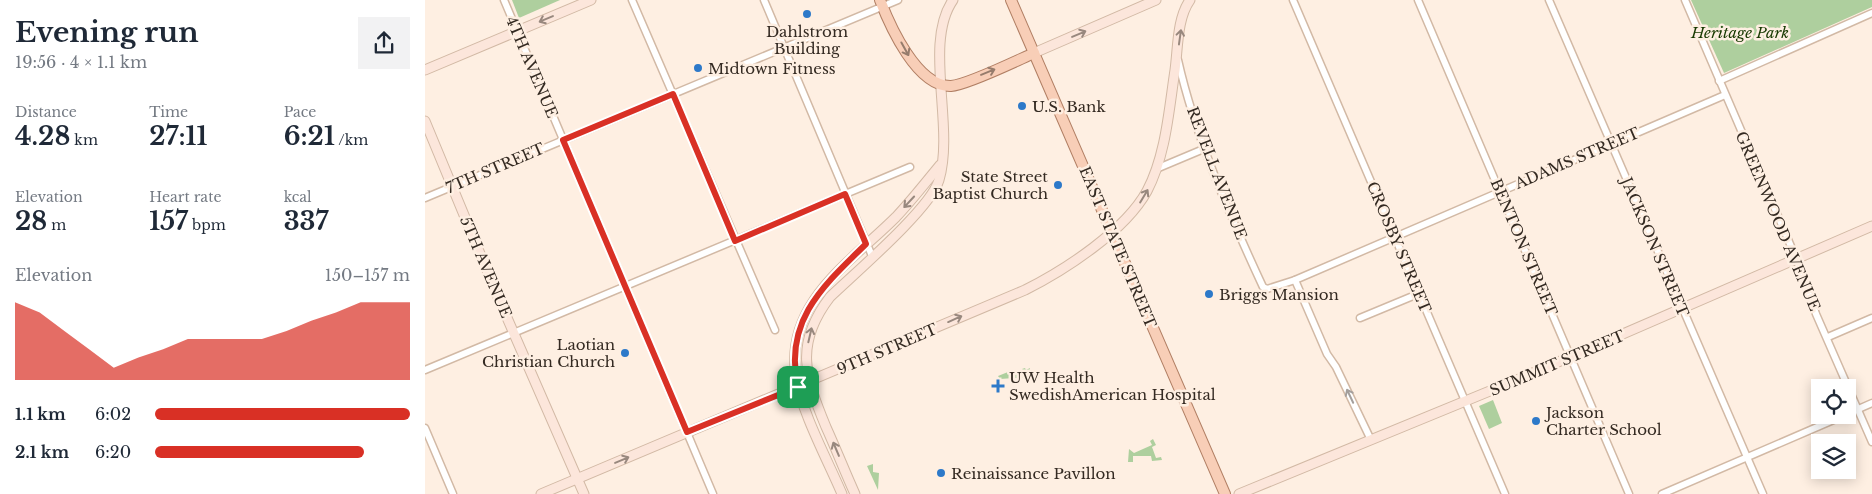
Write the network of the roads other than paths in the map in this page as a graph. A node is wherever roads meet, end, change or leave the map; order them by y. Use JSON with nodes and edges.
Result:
{"nodes":[{"id":1,"x":504,"y":0,"type":"edge"},
{"id":2,"x":591,"y":0,"type":"edge"},
{"id":3,"x":632,"y":0,"type":"edge"},
{"id":4,"x":764,"y":0,"type":"edge"},
{"id":5,"x":898,"y":0,"type":"edge"},
{"id":6,"x":953,"y":0,"type":"edge"},
{"id":7,"x":1011,"y":0,"type":"edge"},
{"id":8,"x":1156,"y":0,"type":"edge"},
{"id":9,"x":1191,"y":0,"type":"edge"},
{"id":10,"x":1293,"y":0,"type":"edge"},
{"id":11,"x":1418,"y":0,"type":"edge"},
{"id":12,"x":1549,"y":0,"type":"edge"},
{"id":13,"x":1685,"y":0,"type":"edge"},
{"id":14,"x":881,"y":3,"type":"edge"},
{"id":15,"x":1872,"y":13,"type":"edge"},
{"id":16,"x":517,"y":31,"type":"junction"},
{"id":17,"x":783,"y":48,"type":"junction"},
{"id":18,"x":1034,"y":53,"type":"junction"},
{"id":19,"x":1177,"y":56,"type":"junction"},
{"id":20,"x":425,"y":70,"type":"edge"},
{"id":21,"x":1719,"y":81,"type":"junction"},
{"id":22,"x":942,"y":85,"type":"junction"},
{"id":23,"x":673,"y":94,"type":"junction"},
{"id":24,"x":1725,"y":95,"type":"junction"},
{"id":25,"x":425,"y":121,"type":"edge"},
{"id":26,"x":563,"y":140,"type":"junction"},
{"id":27,"x":1611,"y":144,"type":"junction"},
{"id":28,"x":1206,"y":148,"type":"junction"},
{"id":29,"x":940,"y":165,"type":"junction"},
{"id":30,"x":911,"y":167,"type":"dead end"},
{"id":31,"x":1156,"y":169,"type":"junction"},
{"id":32,"x":452,"y":186,"type":"junction"},
{"id":33,"x":1500,"y":191,"type":"junction"},
{"id":34,"x":845,"y":194,"type":"junction"},
{"id":35,"x":425,"y":198,"type":"edge"},
{"id":36,"x":1872,"y":226,"type":"edge"},
{"id":37,"x":1112,"y":232,"type":"junction"},
{"id":38,"x":1395,"y":238,"type":"junction"},
{"id":39,"x":735,"y":241,"type":"junction"},
{"id":40,"x":866,"y":244,"type":"junction"},
{"id":41,"x":871,"y":256,"type":"junction"},
{"id":42,"x":1796,"y":258,"type":"junction"},
{"id":43,"x":1295,"y":280,"type":"junction"},
{"id":44,"x":625,"y":287,"type":"junction"},
{"id":45,"x":1263,"y":287,"type":"joint"},
{"id":46,"x":1418,"y":291,"type":"junction"},
{"id":47,"x":1682,"y":309,"type":"junction"},
{"id":48,"x":1360,"y":318,"type":"dead end"},
{"id":49,"x":1872,"y":318,"type":"edge"},
{"id":50,"x":775,"y":330,"type":"dead end"},
{"id":51,"x":513,"y":333,"type":"junction"},
{"id":52,"x":1828,"y":337,"type":"junction"},
{"id":53,"x":1571,"y":357,"type":"junction"},
{"id":54,"x":425,"y":370,"type":"edge"},
{"id":55,"x":808,"y":383,"type":"junction"},
{"id":56,"x":798,"y":387,"type":"junction"},
{"id":57,"x":1466,"y":401,"type":"junction"},
{"id":58,"x":1872,"y":403,"type":"edge"},
{"id":59,"x":1858,"y":409,"type":"junction"},
{"id":60,"x":1822,"y":424,"type":"edge"},
{"id":61,"x":425,"y":428,"type":"edge"},
{"id":62,"x":687,"y":432,"type":"junction"},
{"id":63,"x":1371,"y":440,"type":"junction"},
{"id":64,"x":1872,"y":442,"type":"edge"},
{"id":65,"x":1746,"y":456,"type":"junction"},
{"id":66,"x":577,"y":479,"type":"junction"},
{"id":67,"x":453,"y":494,"type":"edge"},
{"id":68,"x":541,"y":494,"type":"edge"},
{"id":69,"x":584,"y":494,"type":"edge"},
{"id":70,"x":713,"y":494,"type":"edge"},
{"id":71,"x":842,"y":494,"type":"edge"},
{"id":72,"x":855,"y":494,"type":"edge"},
{"id":73,"x":1225,"y":494,"type":"edge"},
{"id":74,"x":1239,"y":494,"type":"edge"},
{"id":75,"x":1505,"y":494,"type":"edge"},
{"id":76,"x":1629,"y":494,"type":"edge"},
{"id":77,"x":1662,"y":494,"type":"edge"},
{"id":78,"x":1763,"y":494,"type":"edge"}],
"edges":[{"from":1,"to":16,"type":"street","name":"4TH AVENUE"},
{"from":2,"to":16,"type":"main road","one_way":true},
{"from":3,"to":23,"type":"street"},
{"from":4,"to":17,"type":"street"},
{"from":5,"to":14,"type":"street","name":"7TH STREET"},
{"from":6,"to":22,"type":"main road"},
{"from":7,"to":18,"type":"main road","name":"EAST STATE STREET"},
{"from":18,"to":8,"type":"main road","one_way":true},
{"from":19,"to":9,"type":"main road","name":"9TH STREET","one_way":true},
{"from":10,"to":38,"type":"street","name":"CROSBY STREET"},
{"from":11,"to":33,"type":"street","name":"BENTON STREET"},
{"from":12,"to":27,"type":"street","name":"JACKSON STREET"},
{"from":13,"to":21,"type":"street","name":"GREENWOOD AVENUE"},
{"from":14,"to":17,"type":"street","name":"7TH STREET"},
{"from":14,"to":22,"type":"main road","one_way":true},
{"from":15,"to":21,"type":"street"},
{"from":16,"to":20,"type":"main road"},
{"from":16,"to":26,"type":"street","name":"4TH AVENUE"},
{"from":17,"to":23,"type":"street","name":"7TH STREET"},
{"from":17,"to":34,"type":"street"},
{"from":22,"to":18,"type":"main road","one_way":true},
{"from":18,"to":37,"type":"main road","name":"EAST STATE STREET"},
{"from":19,"to":28,"type":"street","name":"REVELL AVENUE"},
{"from":19,"to":31,"type":"main road","name":"9TH STREET"},
{"from":21,"to":24,"type":"street","name":"GREENWOOD AVENUE"},
{"from":22,"to":29,"type":"main road"},
{"from":23,"to":26,"type":"street","name":"7TH STREET"},
{"from":23,"to":39,"type":"street"},
{"from":24,"to":27,"type":"street","name":"ADAMS STREET"},
{"from":24,"to":42,"type":"street","name":"GREENWOOD AVENUE"},
{"from":25,"to":32,"type":"main road","name":"5TH AVENUE"},
{"from":26,"to":32,"type":"street","name":"7TH STREET"},
{"from":26,"to":44,"type":"street","name":"4TH AVENUE"},
{"from":27,"to":33,"type":"street","name":"ADAMS STREET"},
{"from":27,"to":47,"type":"street","name":"JACKSON STREET"},
{"from":28,"to":31,"type":"street"},
{"from":28,"to":45,"type":"street","name":"REVELL AVENUE"},
{"from":29,"to":40,"type":"main road","one_way":true},
{"from":29,"to":41,"type":"main road"},
{"from":30,"to":34,"type":"street"},
{"from":37,"to":31,"type":"main road","name":"9TH STREET","one_way":true},
{"from":32,"to":35,"type":"street","name":"7TH STREET"},
{"from":32,"to":51,"type":"main road","name":"5TH AVENUE"},
{"from":33,"to":38,"type":"street","name":"ADAMS STREET"},
{"from":33,"to":53,"type":"street","name":"BENTON STREET"},
{"from":34,"to":39,"type":"street"},
{"from":34,"to":40,"type":"street"},
{"from":36,"to":42,"type":"main road","name":"SUMMIT STREET"},
{"from":55,"to":37,"type":"main road","name":"9TH STREET","one_way":true},
{"from":37,"to":73,"type":"main road","name":"EAST STATE STREET"},
{"from":38,"to":43,"type":"street","name":"ADAMS STREET"},
{"from":38,"to":46,"type":"street","name":"CROSBY STREET"},
{"from":39,"to":44,"type":"street"},
{"from":39,"to":50,"type":"street"},
{"from":40,"to":41,"type":"street"},
{"from":40,"to":56,"type":"main road"},
{"from":55,"to":41,"type":"main road","one_way":true},
{"from":42,"to":47,"type":"main road","name":"SUMMIT STREET"},
{"from":42,"to":52,"type":"street","name":"GREENWOOD AVENUE"},
{"from":43,"to":45,"type":"street","name":"ADAMS STREET"},
{"from":63,"to":43,"type":"street","one_way":true},
{"from":44,"to":51,"type":"street"},
{"from":44,"to":62,"type":"street","name":"4TH AVENUE"},
{"from":46,"to":48,"type":"street"},
{"from":46,"to":57,"type":"street","name":"CROSBY STREET"},
{"from":47,"to":53,"type":"main road","name":"SUMMIT STREET"},
{"from":47,"to":65,"type":"street","name":"JACKSON STREET"},
{"from":49,"to":52,"type":"street"},
{"from":51,"to":54,"type":"street"},
{"from":51,"to":66,"type":"main road","name":"5TH AVENUE"},
{"from":52,"to":59,"type":"street","name":"GREENWOOD AVENUE"},
{"from":53,"to":57,"type":"main road","name":"SUMMIT STREET"},
{"from":53,"to":76,"type":"street","name":"BENTON STREET"},
{"from":55,"to":56,"type":"main road","name":"9TH STREET"},
{"from":72,"to":55,"type":"main road","one_way":true},
{"from":56,"to":62,"type":"main road","name":"9TH STREET"},
{"from":56,"to":71,"type":"main road"},
{"from":57,"to":63,"type":"main road","name":"SUMMIT STREET"},
{"from":57,"to":75,"type":"street","name":"CROSBY STREET"},
{"from":58,"to":59,"type":"street"},
{"from":59,"to":64,"type":"street","name":"GREENWOOD AVENUE"},
{"from":60,"to":65,"type":"street"},
{"from":61,"to":67,"type":"street"},
{"from":66,"to":62,"type":"main road","name":"9TH STREET","one_way":true},
{"from":62,"to":70,"type":"street","name":"4TH AVENUE"},
{"from":63,"to":74,"type":"main road","name":"SUMMIT STREET"},
{"from":65,"to":77,"type":"street"},
{"from":65,"to":78,"type":"street","name":"JACKSON STREET"},
{"from":66,"to":68,"type":"main road","name":"9TH STREET"},
{"from":66,"to":69,"type":"main road","name":"5TH AVENUE"}]}
